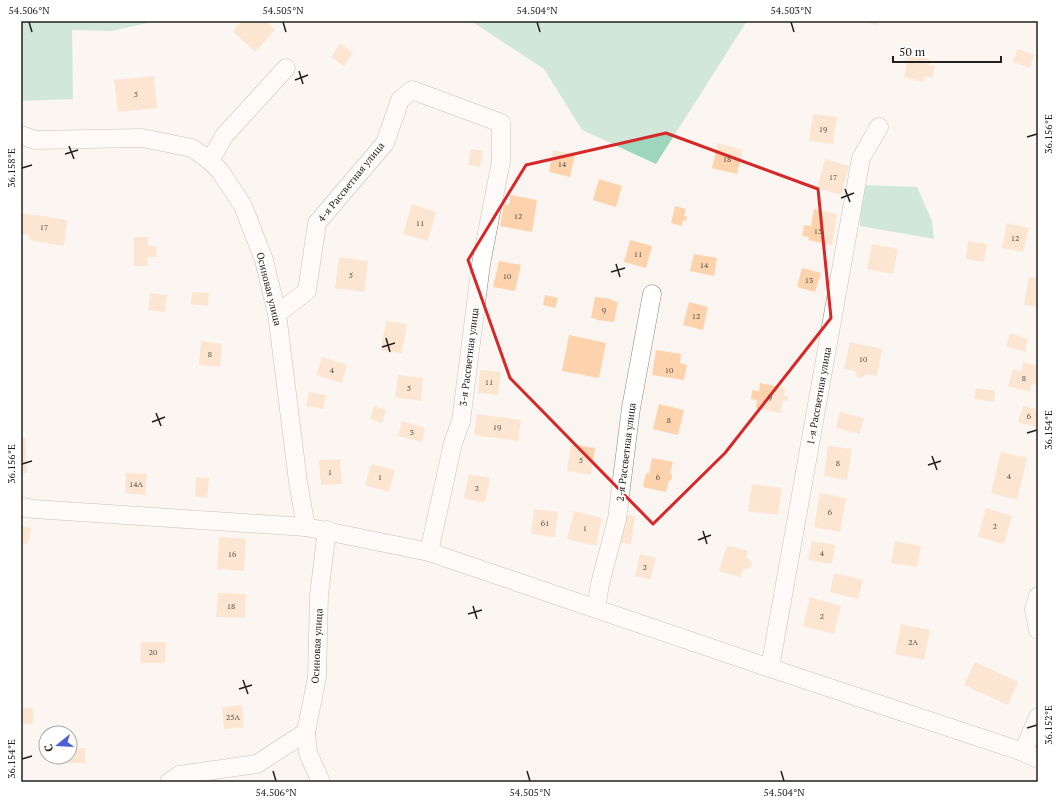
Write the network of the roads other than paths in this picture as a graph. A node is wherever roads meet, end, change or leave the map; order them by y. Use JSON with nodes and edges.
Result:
{"nodes":[{"id":1,"x":286,"y":68,"type":"dead end"},
{"id":2,"x":412,"y":90,"type":"joint"},
{"id":3,"x":879,"y":127,"type":"dead end"},
{"id":4,"x":21,"y":135,"type":"edge"},
{"id":5,"x":210,"y":161,"type":"junction"},
{"id":6,"x":652,"y":294,"type":"dead end"},
{"id":7,"x":277,"y":314,"type":"junction"},
{"id":8,"x":21,"y":507,"type":"edge"},
{"id":9,"x":306,"y":527,"type":"junction"},
{"id":10,"x":327,"y":530,"type":"junction"},
{"id":11,"x":429,"y":552,"type":"junction"},
{"id":12,"x":1038,"y":596,"type":"edge"},
{"id":13,"x":596,"y":608,"type":"junction"},
{"id":14,"x":1038,"y":630,"type":"edge"},
{"id":15,"x":770,"y":668,"type":"junction"},
{"id":16,"x":1038,"y":717,"type":"edge"},
{"id":17,"x":306,"y":732,"type":"junction"},
{"id":18,"x":1031,"y":755,"type":"edge"},
{"id":19,"x":169,"y":782,"type":"edge"},
{"id":20,"x":321,"y":782,"type":"edge"}],
"edges":[{"from":1,"to":5,"type":"street"},
{"from":2,"to":7,"type":"street","name":"4-я Рассветная улица"},
{"from":2,"to":11,"type":"street","name":"3-я Рассветная улица"},
{"from":3,"to":15,"type":"street","name":"1-я Рассветная улица"},
{"from":4,"to":5,"type":"street","name":"Осиновая улица"},
{"from":5,"to":7,"type":"street","name":"Осиновая улица"},
{"from":6,"to":13,"type":"street","name":"2-я Рассветная улица"},
{"from":7,"to":9,"type":"street","name":"Осиновая улица"},
{"from":8,"to":9,"type":"street"},
{"from":9,"to":10,"type":"street"},
{"from":10,"to":11,"type":"street"},
{"from":10,"to":17,"type":"street","name":"Осиновая улица"},
{"from":11,"to":13,"type":"street"},
{"from":12,"to":14,"type":"street"},
{"from":13,"to":15,"type":"street"},
{"from":15,"to":18,"type":"street"},
{"from":16,"to":18,"type":"street"},
{"from":17,"to":19,"type":"street"},
{"from":17,"to":20,"type":"street","name":"Осиновая улица"}]}
